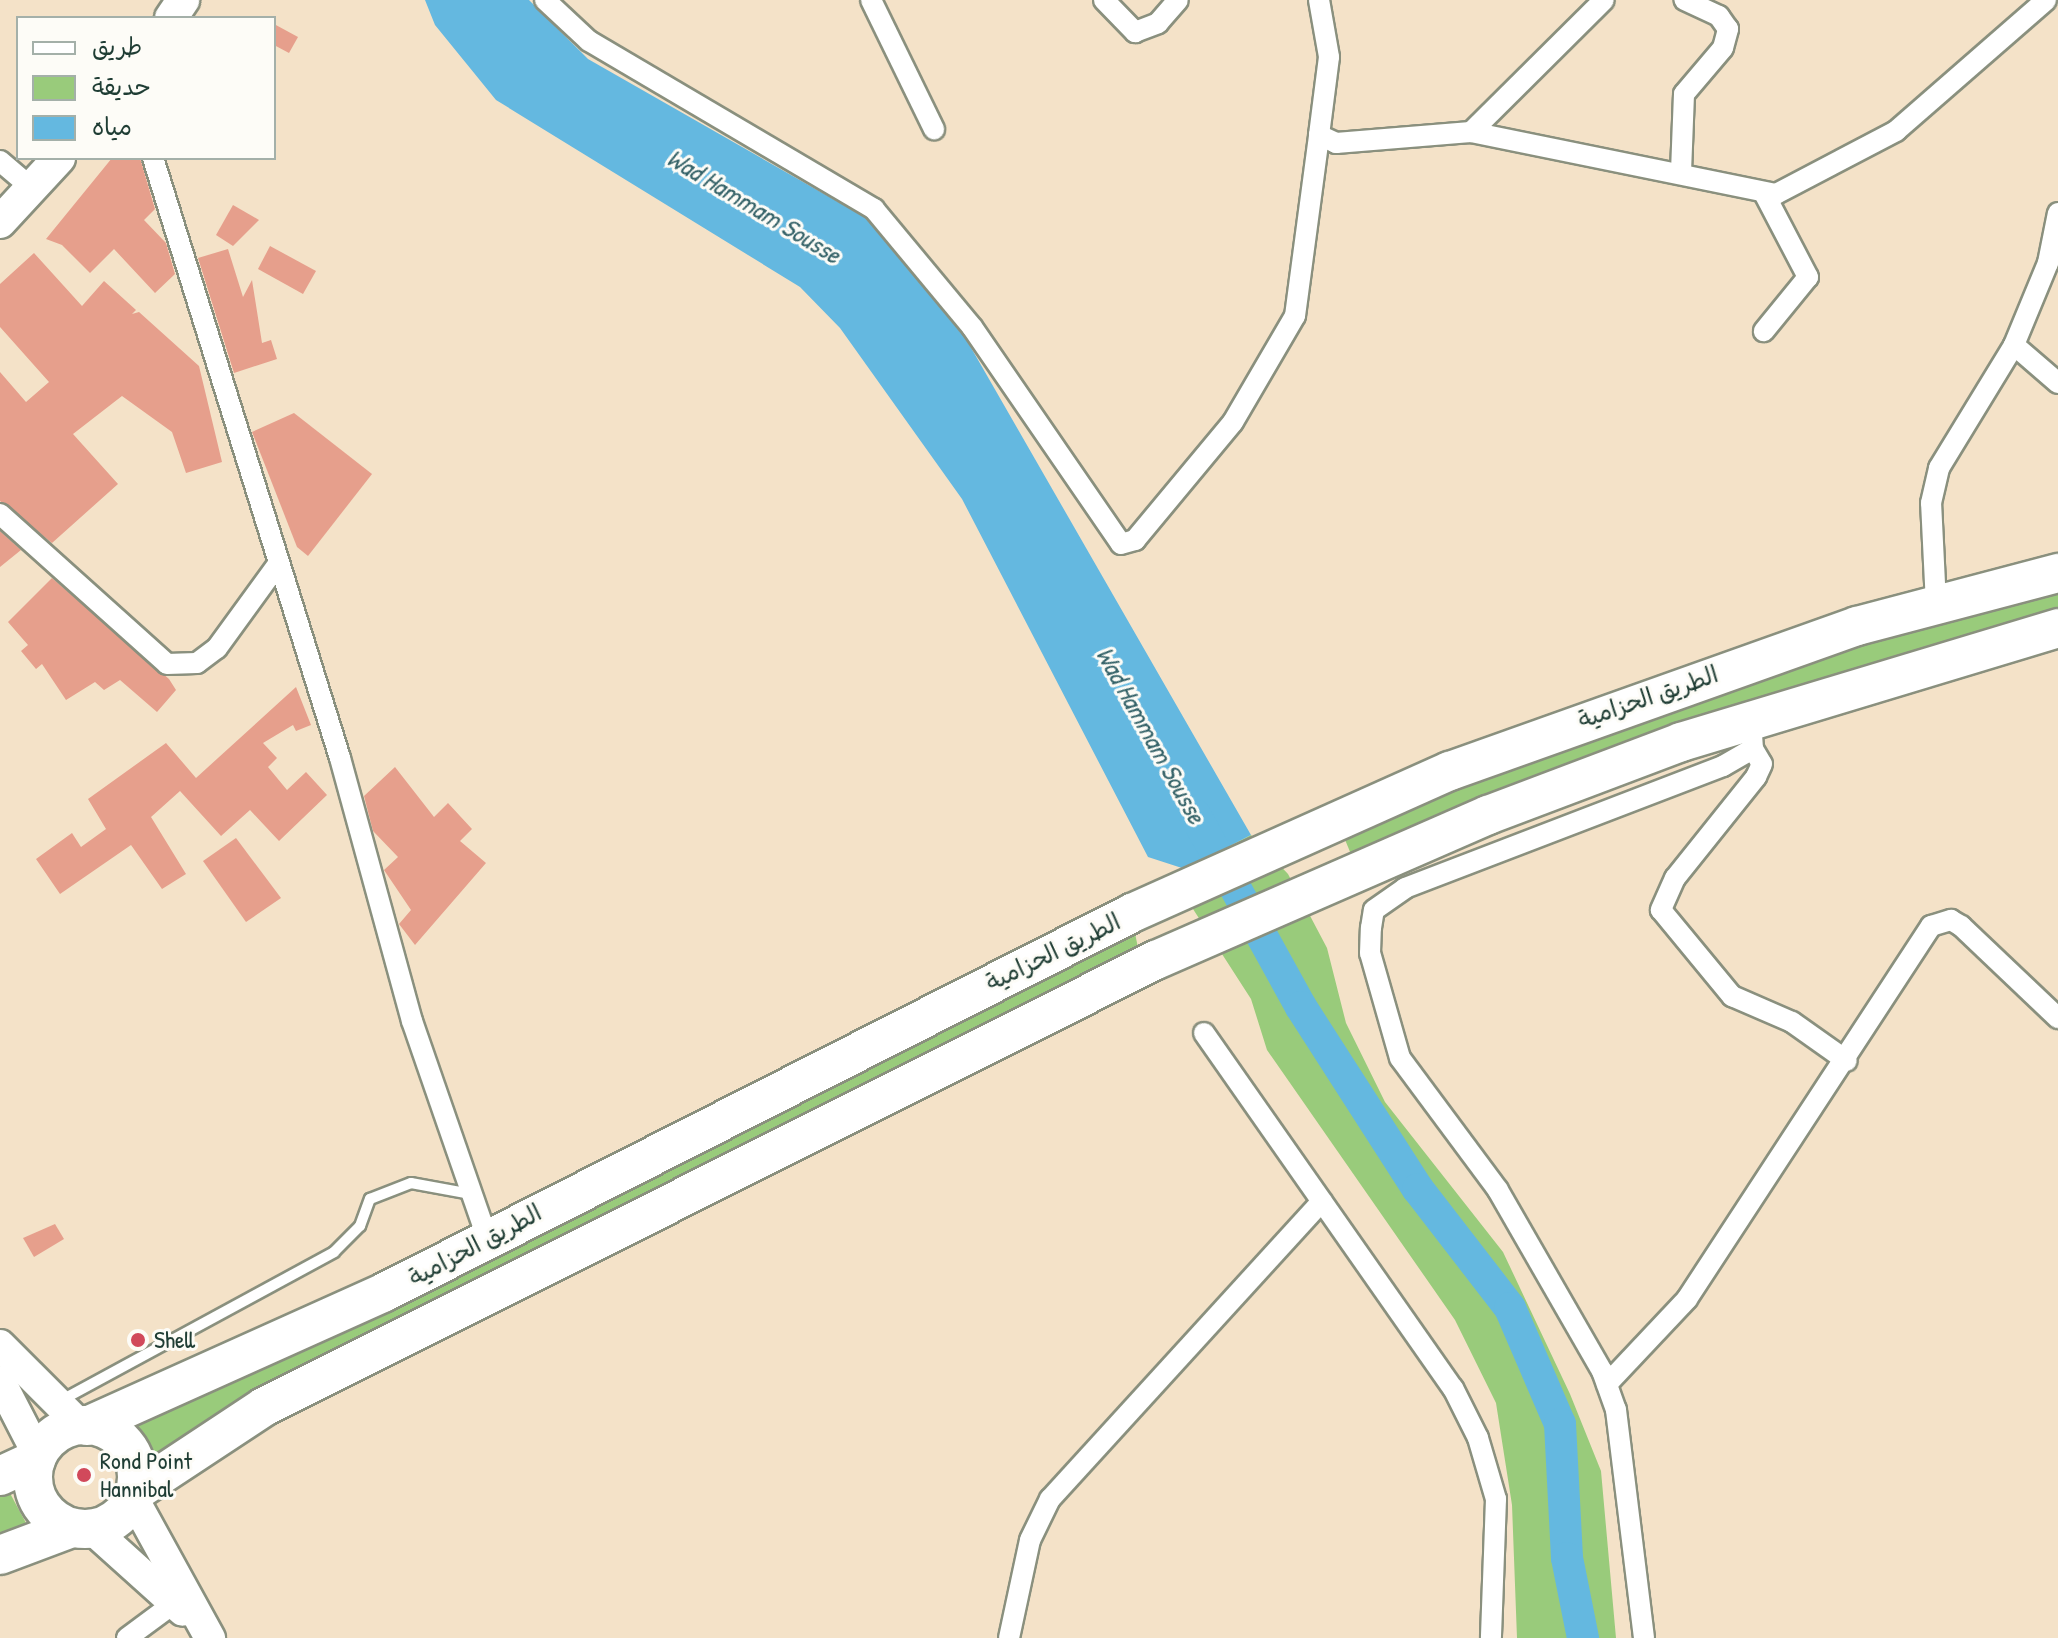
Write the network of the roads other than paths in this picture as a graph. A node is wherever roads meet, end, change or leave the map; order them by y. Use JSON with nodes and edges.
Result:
{"nodes":[{"id":1,"x":545,"y":0,"type":"edge"},
{"id":2,"x":871,"y":0,"type":"edge"},
{"id":3,"x":1104,"y":0,"type":"edge"},
{"id":4,"x":1178,"y":0,"type":"edge"},
{"id":5,"x":1319,"y":0,"type":"edge"},
{"id":6,"x":1604,"y":0,"type":"edge"},
{"id":7,"x":1685,"y":0,"type":"edge"},
{"id":8,"x":2046,"y":0,"type":"edge"},
{"id":9,"x":934,"y":129,"type":"dead end"},
{"id":10,"x":1471,"y":132,"type":"junction"},
{"id":11,"x":1319,"y":135,"type":"junction"},
{"id":12,"x":57,"y":160,"type":"edge"},
{"id":13,"x":154,"y":160,"type":"edge"},
{"id":14,"x":0,"y":161,"type":"edge"},
{"id":15,"x":1681,"y":172,"type":"junction"},
{"id":16,"x":33,"y":189,"type":"junction"},
{"id":17,"x":1764,"y":193,"type":"junction"},
{"id":18,"x":2058,"y":213,"type":"edge"},
{"id":19,"x":0,"y":222,"type":"edge"},
{"id":20,"x":1764,"y":331,"type":"dead end"},
{"id":21,"x":2014,"y":345,"type":"junction"},
{"id":22,"x":2058,"y":383,"type":"edge"},
{"id":23,"x":0,"y":514,"type":"edge"},
{"id":24,"x":278,"y":564,"type":"junction"},
{"id":25,"x":2058,"y":573,"type":"edge"},
{"id":26,"x":1936,"y":604,"type":"junction"},
{"id":27,"x":2058,"y":628,"type":"edge"},
{"id":28,"x":1752,"y":734,"type":"junction"},
{"id":29,"x":2058,"y":1018,"type":"edge"},
{"id":30,"x":1204,"y":1033,"type":"dead end"},
{"id":31,"x":1847,"y":1061,"type":"junction"},
{"id":32,"x":473,"y":1194,"type":"junction"},
{"id":33,"x":1322,"y":1201,"type":"junction"},
{"id":34,"x":487,"y":1237,"type":"junction"},
{"id":35,"x":0,"y":1345,"type":"edge"},
{"id":36,"x":0,"y":1381,"type":"edge"},
{"id":37,"x":1607,"y":1384,"type":"junction"},
{"id":38,"x":75,"y":1418,"type":"junction"},
{"id":39,"x":37,"y":1457,"type":"junction"},
{"id":40,"x":0,"y":1476,"type":"edge"},
{"id":41,"x":134,"y":1495,"type":"junction"},
{"id":42,"x":82,"y":1529,"type":"junction"},
{"id":43,"x":0,"y":1555,"type":"edge"},
{"id":44,"x":193,"y":1621,"type":"edge"},
{"id":45,"x":127,"y":1638,"type":"edge"},
{"id":46,"x":1009,"y":1638,"type":"edge"},
{"id":47,"x":1491,"y":1638,"type":"edge"},
{"id":48,"x":1644,"y":1638,"type":"edge"}],
"edges":[{"from":1,"to":11,"type":"street"},
{"from":2,"to":9,"type":"street"},
{"from":3,"to":4,"type":"street"},
{"from":5,"to":11,"type":"street"},
{"from":6,"to":10,"type":"street"},
{"from":7,"to":15,"type":"street"},
{"from":8,"to":17,"type":"street"},
{"from":10,"to":11,"type":"street"},
{"from":10,"to":15,"type":"street"},
{"from":12,"to":16,"type":"main road"},
{"from":13,"to":24,"type":"street"},
{"from":14,"to":16,"type":"street"},
{"from":15,"to":17,"type":"street"},
{"from":16,"to":19,"type":"main road"},
{"from":17,"to":20,"type":"street"},
{"from":18,"to":21,"type":"street"},
{"from":21,"to":22,"type":"street"},
{"from":21,"to":26,"type":"street"},
{"from":23,"to":24,"type":"street"},
{"from":24,"to":32,"type":"street"},
{"from":25,"to":26,"type":"highway","name":"الطريق الحزامية"},
{"from":26,"to":34,"type":"highway","name":"الطريق الحزامية"},
{"from":27,"to":28,"type":"highway"},
{"from":28,"to":31,"type":"street"},
{"from":28,"to":37,"type":"street"},
{"from":28,"to":41,"type":"highway"},
{"from":29,"to":31,"type":"street"},
{"from":30,"to":33,"type":"street"},
{"from":31,"to":37,"type":"street"},
{"from":32,"to":34,"type":"street"},
{"from":32,"to":38,"type":"lane"},
{"from":33,"to":46,"type":"street"},
{"from":33,"to":47,"type":"street"},
{"from":34,"to":38,"type":"highway","name":"الطريق الحزامية"},
{"from":35,"to":38,"type":"main road"},
{"from":36,"to":39,"type":"main road"},
{"from":37,"to":48,"type":"street"},
{"from":38,"to":39,"type":"highway","name":"الطريق الحزامية"},
{"from":38,"to":41,"type":"highway"},
{"from":39,"to":40,"type":"highway","name":"الطريق الحزامية"},
{"from":39,"to":42,"type":"highway"},
{"from":41,"to":42,"type":"highway"},
{"from":41,"to":44,"type":"main road"},
{"from":42,"to":43,"type":"highway"},
{"from":42,"to":44,"type":"main road"},
{"from":44,"to":45,"type":"street"}]}
